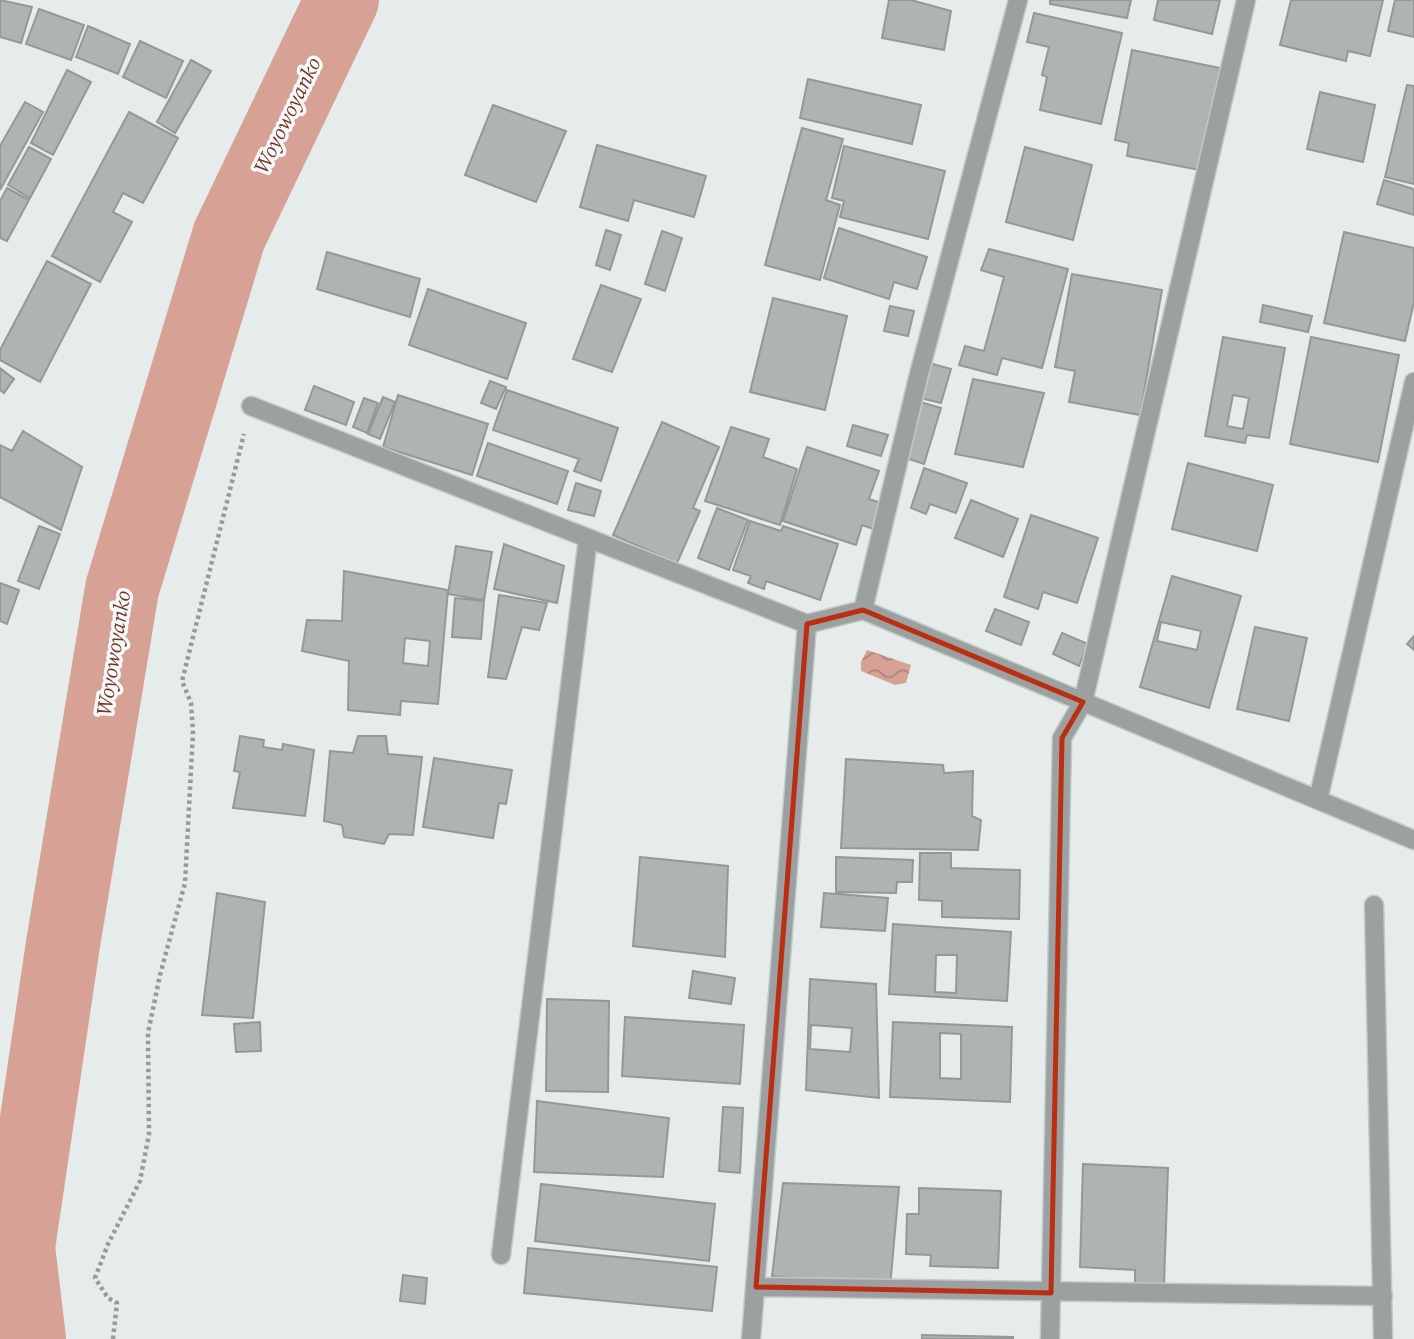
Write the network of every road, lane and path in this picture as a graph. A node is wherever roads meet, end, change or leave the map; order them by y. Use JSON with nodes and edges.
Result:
{"nodes":[{"id":1,"x":1018,"y":0,"type":"edge"},
{"id":2,"x":1246,"y":0,"type":"edge"},
{"id":3,"x":1414,"y":383,"type":"edge"},
{"id":4,"x":251,"y":406,"type":"joint"},
{"id":5,"x":588,"y":538,"type":"junction"},
{"id":6,"x":863,"y":610,"type":"junction"},
{"id":7,"x":807,"y":624,"type":"junction"},
{"id":8,"x":1083,"y":702,"type":"junction"},
{"id":9,"x":1318,"y":800,"type":"junction"},
{"id":10,"x":1414,"y":840,"type":"edge"},
{"id":11,"x":1374,"y":905,"type":"dead end"},
{"id":12,"x":500,"y":1255,"type":"dead end"},
{"id":13,"x":756,"y":1287,"type":"junction"},
{"id":14,"x":1051,"y":1293,"type":"junction"},
{"id":15,"x":1382,"y":1296,"type":"junction"},
{"id":16,"x":113,"y":1339,"type":"edge"},
{"id":17,"x":751,"y":1339,"type":"edge"},
{"id":18,"x":1050,"y":1339,"type":"edge"},
{"id":19,"x":1383,"y":1339,"type":"edge"}],
"edges":[{"from":1,"to":6,"type":"street"},
{"from":2,"to":8,"type":"street"},
{"from":3,"to":9,"type":"street"},
{"from":4,"to":5,"type":"street"},
{"from":4,"to":16,"type":"path"},
{"from":5,"to":7,"type":"street"},
{"from":5,"to":12,"type":"street"},
{"from":6,"to":7,"type":"street"},
{"from":6,"to":8,"type":"street"},
{"from":7,"to":13,"type":"street"},
{"from":8,"to":9,"type":"street"},
{"from":8,"to":14,"type":"street"},
{"from":9,"to":10,"type":"street"},
{"from":11,"to":15,"type":"street"},
{"from":13,"to":14,"type":"street"},
{"from":13,"to":17,"type":"street"},
{"from":14,"to":15,"type":"street"},
{"from":14,"to":18,"type":"street"},
{"from":15,"to":19,"type":"street"}]}
